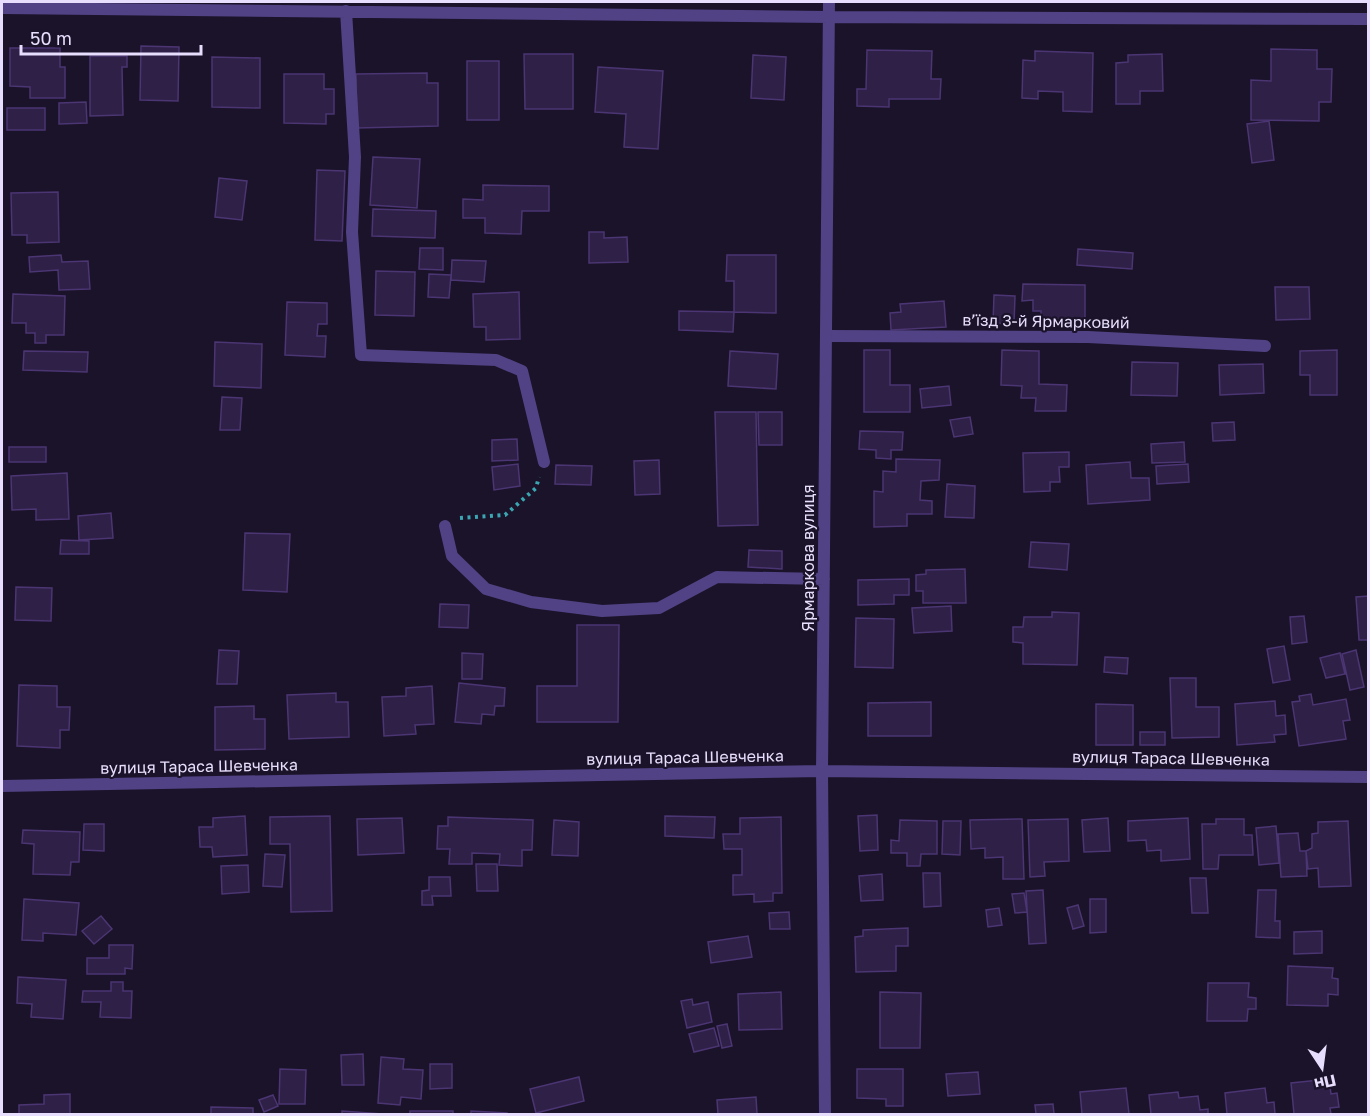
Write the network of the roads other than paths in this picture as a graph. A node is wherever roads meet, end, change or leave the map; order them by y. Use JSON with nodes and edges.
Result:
{"nodes":[{"id":1,"x":829,"y":2,"type":"edge"},
{"id":2,"x":2,"y":8,"type":"edge"},
{"id":3,"x":345,"y":11,"type":"junction"},
{"id":4,"x":829,"y":17,"type":"junction"},
{"id":5,"x":1368,"y":19,"type":"edge"},
{"id":6,"x":826,"y":336,"type":"junction"},
{"id":7,"x":1265,"y":346,"type":"dead end"},
{"id":8,"x":544,"y":462,"type":"road end"},
{"id":9,"x":445,"y":526,"type":"road end"},
{"id":10,"x":824,"y":579,"type":"junction"},
{"id":11,"x":822,"y":771,"type":"junction"},
{"id":12,"x":1368,"y":777,"type":"edge"},
{"id":13,"x":2,"y":786,"type":"edge"},
{"id":14,"x":825,"y":1114,"type":"edge"}],
"edges":[{"from":1,"to":4,"type":"street","name":"Ярмаркова вулиця"},
{"from":2,"to":3,"type":"street"},
{"from":3,"to":4,"type":"street"},
{"from":3,"to":8,"type":"street"},
{"from":4,"to":5,"type":"street"},
{"from":4,"to":6,"type":"street","name":"Ярмаркова вулиця"},
{"from":6,"to":7,"type":"street","name":"в’їзд 3-й Ярмарковий"},
{"from":6,"to":10,"type":"street","name":"Ярмаркова вулиця"},
{"from":9,"to":10,"type":"street"},
{"from":10,"to":11,"type":"street","name":"Ярмаркова вулиця"},
{"from":11,"to":12,"type":"street","name":"вулиця Тараса Шевченка"},
{"from":11,"to":13,"type":"street","name":"вулиця Тараса Шевченка"},
{"from":11,"to":14,"type":"street","name":"Ярмаркова вулиця"}]}
